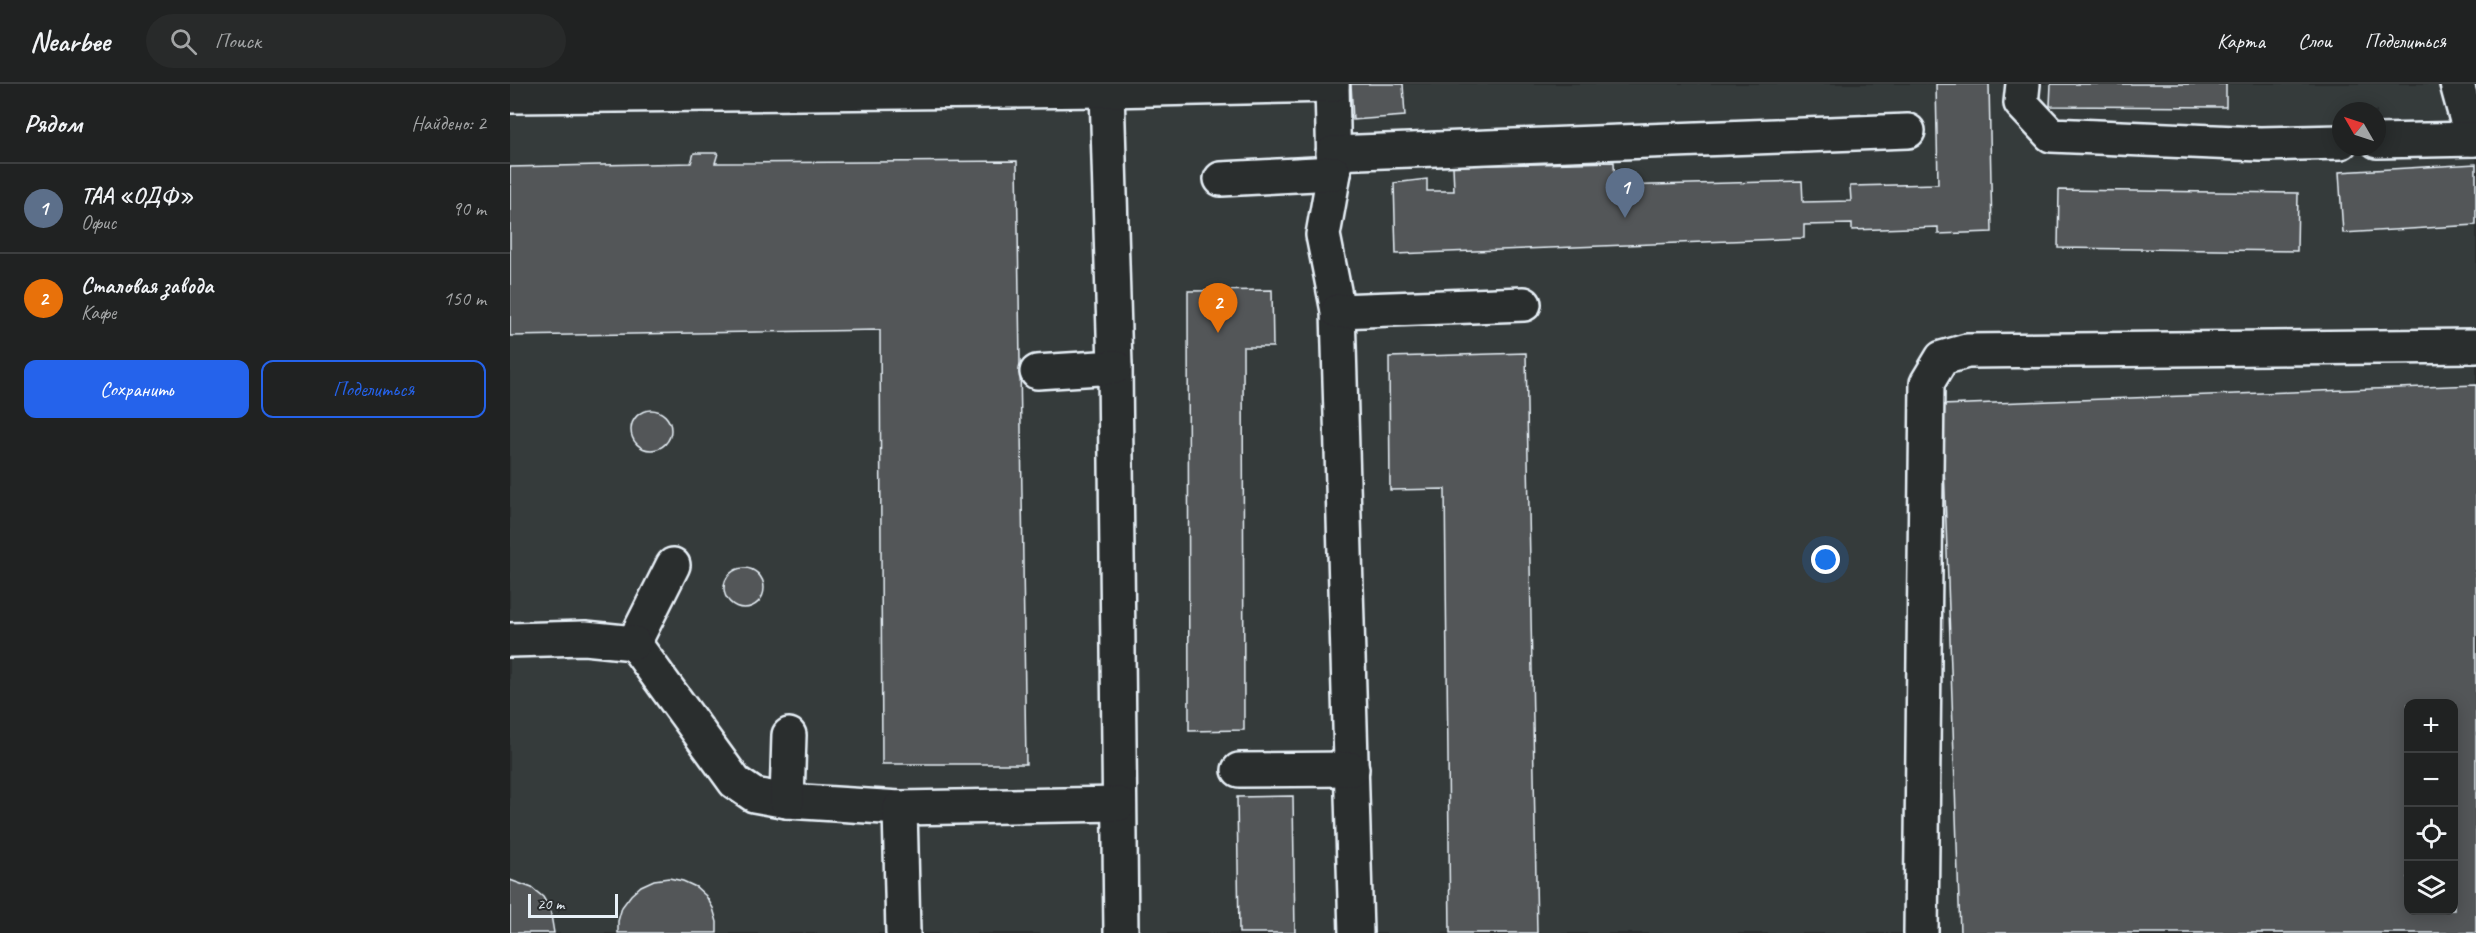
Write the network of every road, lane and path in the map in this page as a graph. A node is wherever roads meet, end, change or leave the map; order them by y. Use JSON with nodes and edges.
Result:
{"nodes":[{"id":1,"x":1332,"y":84,"type":"edge"},
{"id":2,"x":2023,"y":84,"type":"edge"},
{"id":3,"x":2457,"y":84,"type":"edge"},
{"id":4,"x":1026,"y":87,"type":"edge"},
{"id":5,"x":1107,"y":90,"type":"junction"},
{"id":6,"x":510,"y":96,"type":"edge"},
{"id":7,"x":1908,"y":131,"type":"dead end"},
{"id":8,"x":2474,"y":139,"type":"edge"},
{"id":9,"x":2386,"y":141,"type":"edge"},
{"id":10,"x":2332,"y":142,"type":"edge"},
{"id":11,"x":1334,"y":163,"type":"junction"},
{"id":12,"x":1221,"y":178,"type":"dead end"},
{"id":13,"x":1524,"y":304,"type":"dead end"},
{"id":14,"x":1338,"y":311,"type":"junction"},
{"id":15,"x":2476,"y":346,"type":"edge"},
{"id":16,"x":1115,"y":367,"type":"junction"},
{"id":17,"x":1037,"y":372,"type":"dead end"},
{"id":18,"x":673,"y":565,"type":"dead end"},
{"id":19,"x":510,"y":640,"type":"edge"},
{"id":20,"x":634,"y":644,"type":"junction"},
{"id":21,"x":789,"y":735,"type":"dead end"},
{"id":22,"x":1352,"y":769,"type":"junction"},
{"id":23,"x":1239,"y":770,"type":"dead end"},
{"id":24,"x":787,"y":801,"type":"junction"},
{"id":25,"x":1119,"y":804,"type":"junction"},
{"id":26,"x":900,"y":808,"type":"junction"},
{"id":27,"x":903,"y":933,"type":"edge"},
{"id":28,"x":1121,"y":933,"type":"edge"},
{"id":29,"x":1356,"y":933,"type":"edge"},
{"id":30,"x":1921,"y":933,"type":"edge"}],
"edges":[{"from":1,"to":5,"type":"lane"},
{"from":1,"to":11,"type":"lane"},
{"from":2,"to":10,"type":"lane"},
{"from":3,"to":8,"type":"lane"},
{"from":4,"to":5,"type":"lane"},
{"from":4,"to":6,"type":"lane"},
{"from":5,"to":16,"type":"lane"},
{"from":7,"to":11,"type":"lane"},
{"from":8,"to":9,"type":"lane"},
{"from":11,"to":12,"type":"lane"},
{"from":11,"to":14,"type":"lane"},
{"from":13,"to":14,"type":"lane"},
{"from":14,"to":22,"type":"lane"},
{"from":15,"to":30,"type":"lane"},
{"from":16,"to":17,"type":"lane"},
{"from":16,"to":25,"type":"lane"},
{"from":18,"to":20,"type":"lane"},
{"from":19,"to":20,"type":"lane"},
{"from":20,"to":24,"type":"lane"},
{"from":21,"to":24,"type":"lane"},
{"from":22,"to":23,"type":"lane"},
{"from":22,"to":29,"type":"lane"},
{"from":24,"to":26,"type":"lane"},
{"from":25,"to":26,"type":"lane"},
{"from":25,"to":28,"type":"lane"},
{"from":26,"to":27,"type":"lane"}]}
